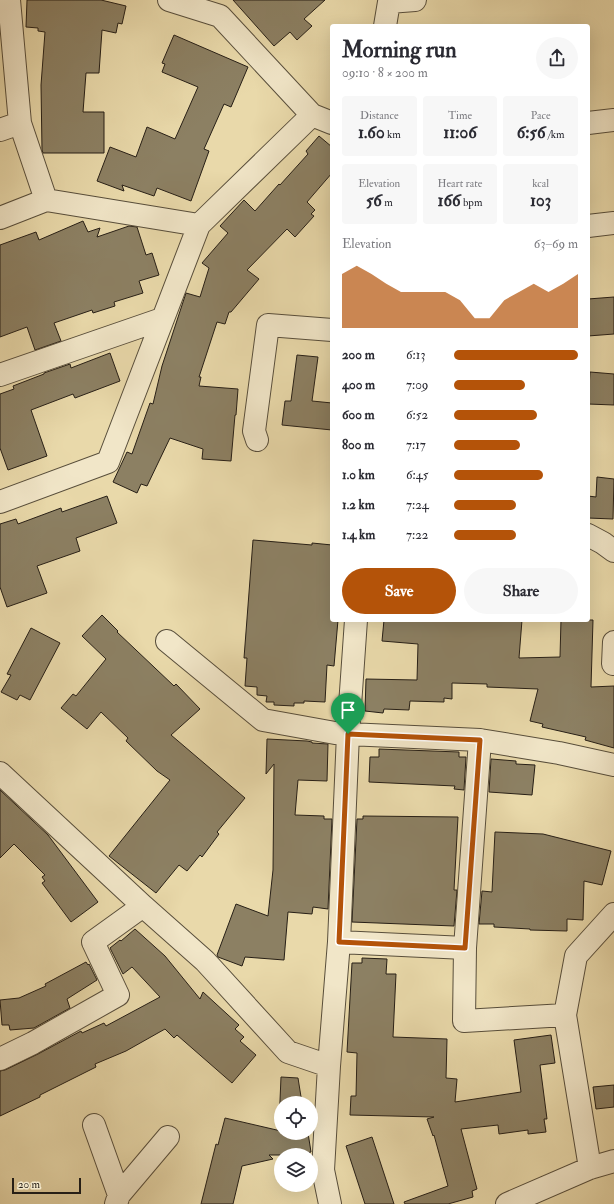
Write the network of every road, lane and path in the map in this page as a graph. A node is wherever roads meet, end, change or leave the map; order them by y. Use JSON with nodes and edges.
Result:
{"nodes":[{"id":1,"x":9,"y":0,"type":"edge"},
{"id":2,"x":169,"y":0,"type":"edge"},
{"id":3,"x":415,"y":0,"type":"edge"},
{"id":4,"x":389,"y":1,"type":"edge"},
{"id":5,"x":385,"y":24,"type":"edge"},
{"id":6,"x":312,"y":115,"type":"junction"},
{"id":7,"x":614,"y":120,"type":"edge"},
{"id":8,"x":330,"y":122,"type":"edge"},
{"id":9,"x":590,"y":123,"type":"edge"},
{"id":10,"x":10,"y":126,"type":"edge"},
{"id":11,"x":46,"y":200,"type":"junction"},
{"id":12,"x":0,"y":218,"type":"edge"},
{"id":13,"x":614,"y":223,"type":"edge"},
{"id":14,"x":199,"y":225,"type":"junction"},
{"id":15,"x":590,"y":226,"type":"edge"},
{"id":16,"x":162,"y":320,"type":"junction"},
{"id":17,"x":330,"y":330,"type":"edge"},
{"id":18,"x":0,"y":375,"type":"edge"},
{"id":19,"x":257,"y":440,"type":"dead end"},
{"id":20,"x":0,"y":502,"type":"edge"},
{"id":21,"x":590,"y":535,"type":"edge"},
{"id":22,"x":614,"y":551,"type":"edge"},
{"id":23,"x":356,"y":622,"type":"edge"},
{"id":24,"x":167,"y":641,"type":"dead end"},
{"id":25,"x":614,"y":642,"type":"edge"},
{"id":26,"x":614,"y":664,"type":"edge"},
{"id":27,"x":348,"y":734,"type":"junction"},
{"id":28,"x":480,"y":740,"type":"junction"},
{"id":29,"x":614,"y":765,"type":"edge"},
{"id":30,"x":0,"y":773,"type":"edge"},
{"id":31,"x":143,"y":906,"type":"junction"},
{"id":32,"x":614,"y":914,"type":"edge"},
{"id":33,"x":339,"y":942,"type":"junction"},
{"id":34,"x":465,"y":948,"type":"junction"},
{"id":35,"x":565,"y":1015,"type":"junction"},
{"id":36,"x":0,"y":1059,"type":"edge"},
{"id":37,"x":329,"y":1066,"type":"junction"},
{"id":38,"x":94,"y":1125,"type":"dead end"},
{"id":39,"x":168,"y":1137,"type":"dead end"},
{"id":40,"x":614,"y":1161,"type":"edge"},
{"id":41,"x":590,"y":1168,"type":"junction"},
{"id":42,"x":118,"y":1200,"type":"edge"},
{"id":43,"x":330,"y":1204,"type":"edge"},
{"id":44,"x":507,"y":1204,"type":"edge"}],
"edges":[{"from":1,"to":10,"type":"street"},
{"from":2,"to":6,"type":"street"},
{"from":3,"to":4,"type":"street"},
{"from":4,"to":5,"type":"street"},
{"from":6,"to":8,"type":"street"},
{"from":6,"to":14,"type":"street"},
{"from":7,"to":9,"type":"street"},
{"from":10,"to":11,"type":"street"},
{"from":11,"to":12,"type":"street"},
{"from":11,"to":14,"type":"street"},
{"from":13,"to":15,"type":"street"},
{"from":14,"to":16,"type":"street"},
{"from":16,"to":18,"type":"street"},
{"from":16,"to":20,"type":"street"},
{"from":17,"to":19,"type":"street"},
{"from":21,"to":22,"type":"street"},
{"from":23,"to":27,"type":"street"},
{"from":24,"to":27,"type":"street"},
{"from":25,"to":26,"type":"street"},
{"from":27,"to":28,"type":"street"},
{"from":27,"to":33,"type":"street"},
{"from":28,"to":29,"type":"street"},
{"from":28,"to":34,"type":"street"},
{"from":30,"to":31,"type":"street"},
{"from":31,"to":36,"type":"street"},
{"from":31,"to":37,"type":"street"},
{"from":32,"to":35,"type":"street"},
{"from":33,"to":34,"type":"street"},
{"from":33,"to":37,"type":"street"},
{"from":34,"to":35,"type":"street"},
{"from":35,"to":41,"type":"street"},
{"from":37,"to":43,"type":"street"},
{"from":38,"to":42,"type":"street"},
{"from":39,"to":42,"type":"street"},
{"from":40,"to":41,"type":"street"},
{"from":41,"to":44,"type":"street"}]}
